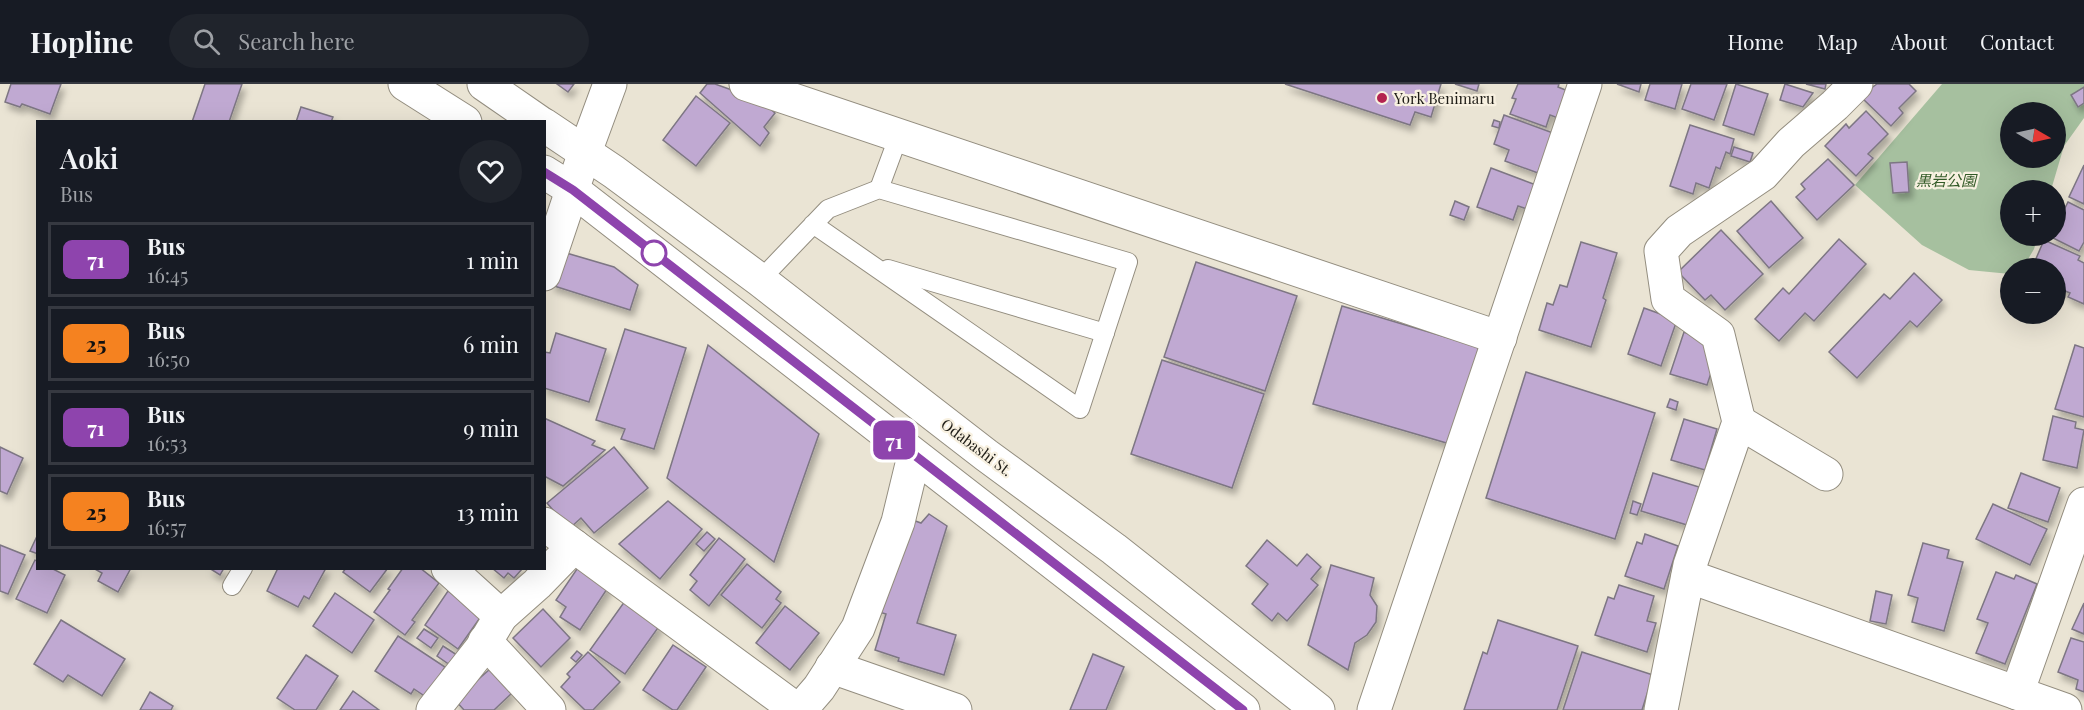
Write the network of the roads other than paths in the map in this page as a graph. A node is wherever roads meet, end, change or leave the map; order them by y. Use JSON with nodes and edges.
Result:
{"nodes":[{"id":1,"x":405,"y":84,"type":"edge"},
{"id":2,"x":484,"y":84,"type":"edge"},
{"id":3,"x":610,"y":84,"type":"edge"},
{"id":4,"x":746,"y":84,"type":"edge"},
{"id":5,"x":1585,"y":84,"type":"edge"},
{"id":6,"x":1856,"y":84,"type":"edge"},
{"id":7,"x":462,"y":120,"type":"edge"},
{"id":8,"x":537,"y":120,"type":"edge"},
{"id":9,"x":546,"y":126,"type":"edge"},
{"id":10,"x":898,"y":135,"type":"junction"},
{"id":11,"x":585,"y":152,"type":"junction"},
{"id":12,"x":546,"y":173,"type":"edge"},
{"id":13,"x":879,"y":189,"type":"junction"},
{"id":14,"x":573,"y":190,"type":"junction"},
{"id":15,"x":813,"y":224,"type":"junction"},
{"id":16,"x":872,"y":264,"type":"junction"},
{"id":17,"x":546,"y":268,"type":"edge"},
{"id":18,"x":760,"y":280,"type":"junction"},
{"id":19,"x":1105,"y":333,"type":"junction"},
{"id":20,"x":1500,"y":338,"type":"junction"},
{"id":21,"x":1739,"y":422,"type":"junction"},
{"id":22,"x":914,"y":456,"type":"junction"},
{"id":23,"x":1826,"y":474,"type":"dead end"},
{"id":24,"x":2084,"y":504,"type":"edge"},
{"id":25,"x":546,"y":525,"type":"edge"},
{"id":26,"x":574,"y":546,"type":"junction"},
{"id":27,"x":242,"y":570,"type":"edge"},
{"id":28,"x":449,"y":570,"type":"edge"},
{"id":29,"x":1688,"y":576,"type":"junction"},
{"id":30,"x":231,"y":586,"type":"dead end"},
{"id":31,"x":493,"y":629,"type":"junction"},
{"id":32,"x":832,"y":668,"type":"junction"},
{"id":33,"x":2017,"y":693,"type":"junction"},
{"id":34,"x":433,"y":710,"type":"edge"},
{"id":35,"x":549,"y":710,"type":"edge"},
{"id":36,"x":798,"y":710,"type":"edge"},
{"id":37,"x":955,"y":710,"type":"edge"},
{"id":38,"x":1243,"y":710,"type":"edge"},
{"id":39,"x":1318,"y":710,"type":"edge"},
{"id":40,"x":1374,"y":710,"type":"edge"},
{"id":41,"x":1661,"y":710,"type":"edge"},
{"id":42,"x":2065,"y":710,"type":"edge"}],
"edges":[{"from":1,"to":7,"type":"street"},
{"from":2,"to":8,"type":"street"},
{"from":3,"to":11,"type":"street"},
{"from":4,"to":10,"type":"street"},
{"from":5,"to":20,"type":"street"},
{"from":6,"to":21,"type":"street"},
{"from":9,"to":11,"type":"street","name":"Odabashi St."},
{"from":10,"to":13,"type":"lane"},
{"from":10,"to":20,"type":"street"},
{"from":11,"to":14,"type":"street"},
{"from":11,"to":18,"type":"street","name":"Odabashi St."},
{"from":12,"to":14,"type":"street"},
{"from":13,"to":15,"type":"lane"},
{"from":13,"to":19,"type":"lane"},
{"from":14,"to":17,"type":"street"},
{"from":14,"to":22,"type":"street"},
{"from":15,"to":16,"type":"lane"},
{"from":15,"to":18,"type":"lane"},
{"from":16,"to":19,"type":"lane"},
{"from":16,"to":19,"type":"lane"},
{"from":18,"to":39,"type":"street","name":"Odabashi St."},
{"from":20,"to":40,"type":"street"},
{"from":21,"to":23,"type":"street"},
{"from":21,"to":29,"type":"street"},
{"from":22,"to":32,"type":"street"},
{"from":22,"to":38,"type":"street"},
{"from":24,"to":33,"type":"street"},
{"from":25,"to":26,"type":"street"},
{"from":26,"to":31,"type":"street"},
{"from":26,"to":36,"type":"street"},
{"from":27,"to":30,"type":"lane"},
{"from":28,"to":31,"type":"street"},
{"from":29,"to":33,"type":"street"},
{"from":29,"to":41,"type":"street"},
{"from":31,"to":34,"type":"street"},
{"from":31,"to":35,"type":"street"},
{"from":32,"to":36,"type":"street"},
{"from":32,"to":37,"type":"street"},
{"from":33,"to":42,"type":"street"}]}
